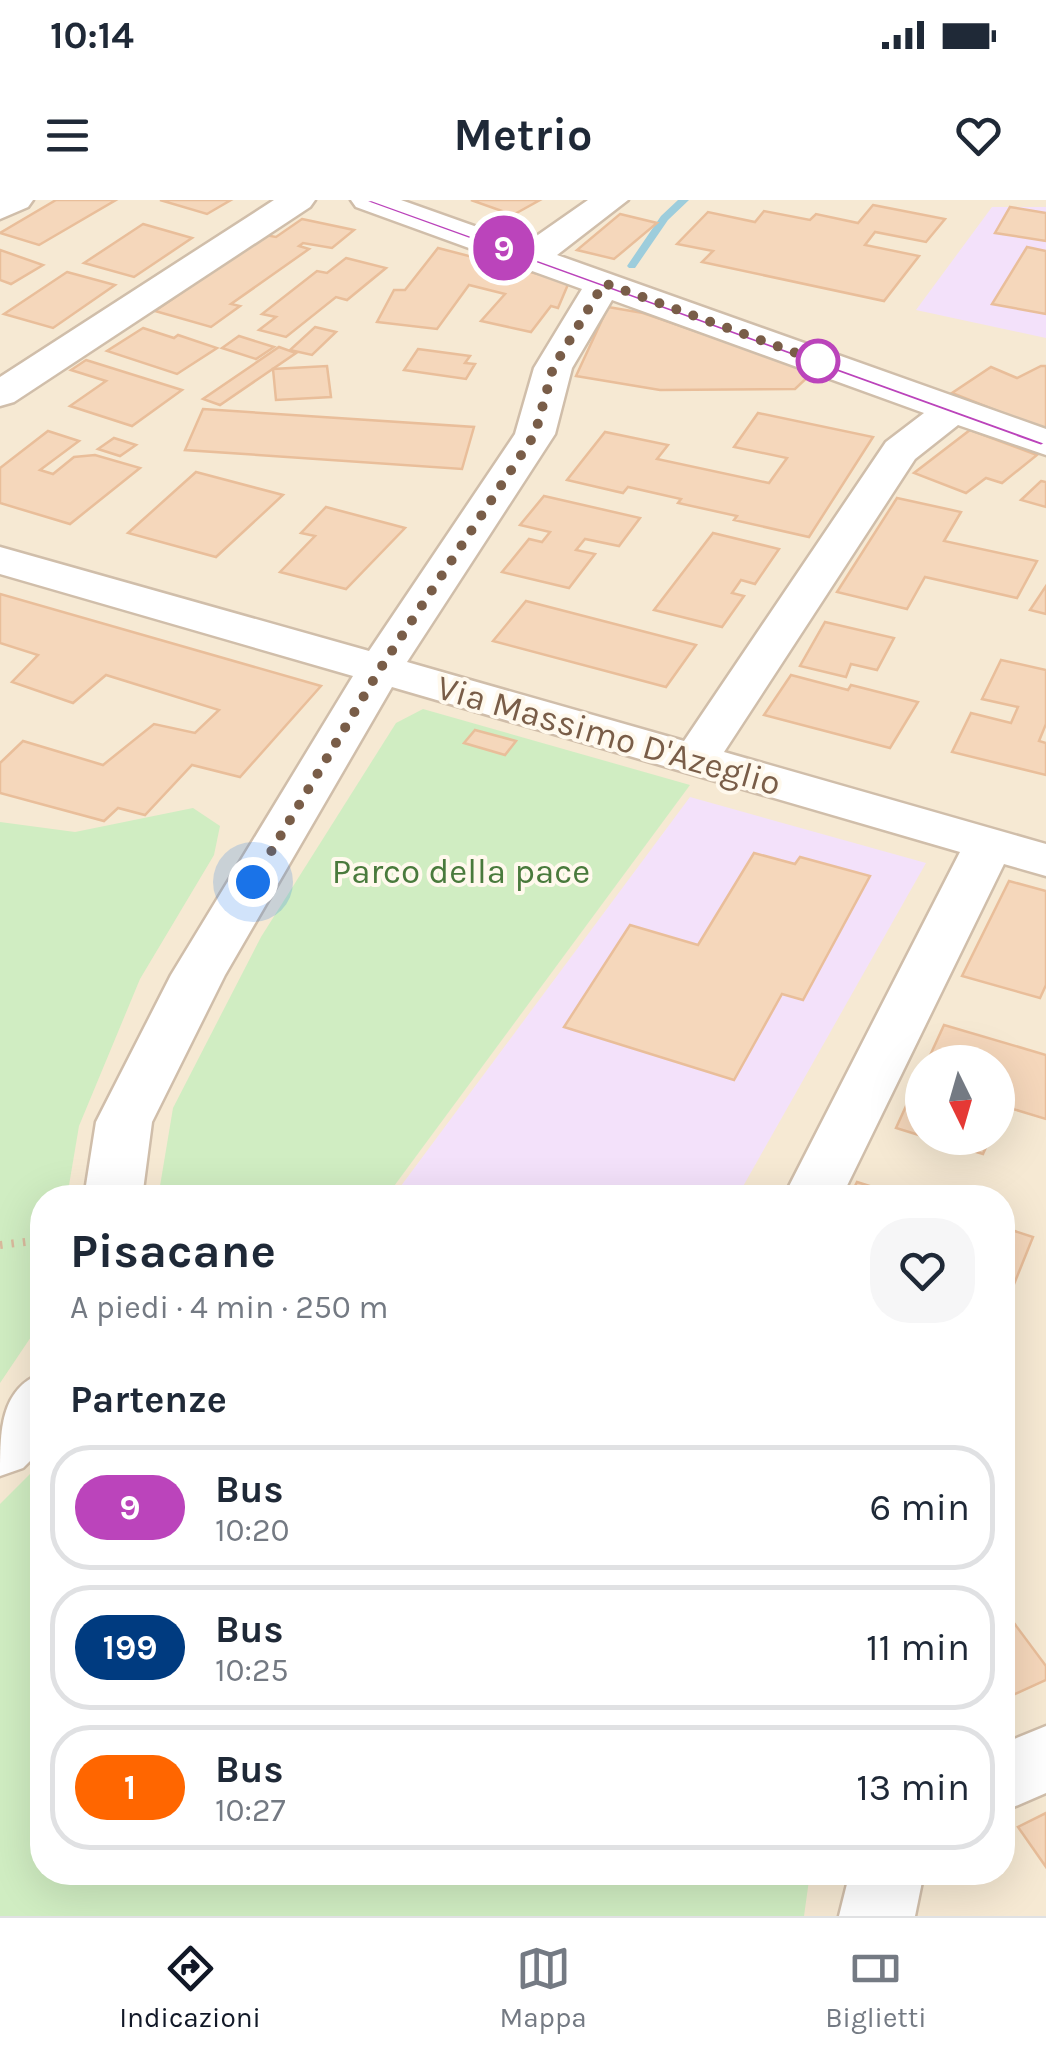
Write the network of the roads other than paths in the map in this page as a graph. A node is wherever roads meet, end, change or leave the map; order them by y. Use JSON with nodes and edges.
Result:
{"nodes":[{"id":1,"x":16,"y":200,"type":"edge"},
{"id":2,"x":298,"y":200,"type":"edge"},
{"id":3,"x":368,"y":200,"type":"edge"},
{"id":4,"x":611,"y":200,"type":"edge"},
{"id":5,"x":0,"y":209,"type":"edge"},
{"id":6,"x":531,"y":258,"type":"junction"},
{"id":7,"x":604,"y":283,"type":"junction"},
{"id":8,"x":0,"y":394,"type":"edge"},
{"id":9,"x":953,"y":410,"type":"junction"},
{"id":10,"x":1046,"y":443,"type":"edge"},
{"id":11,"x":0,"y":560,"type":"edge"},
{"id":12,"x":380,"y":669,"type":"junction"},
{"id":13,"x":696,"y":760,"type":"junction"},
{"id":14,"x":990,"y":844,"type":"junction"},
{"id":15,"x":1046,"y":860,"type":"edge"},
{"id":16,"x":115,"y":1185,"type":"edge"},
{"id":17,"x":819,"y":1185,"type":"edge"},
{"id":18,"x":30,"y":1420,"type":"edge"},
{"id":19,"x":0,"y":1450,"type":"edge"},
{"id":20,"x":1046,"y":1758,"type":"edge"},
{"id":21,"x":1015,"y":1773,"type":"edge"},
{"id":22,"x":883,"y":1885,"type":"edge"},
{"id":23,"x":877,"y":1916,"type":"edge"}],
"edges":[{"from":1,"to":5,"type":"street"},
{"from":2,"to":8,"type":"street"},
{"from":3,"to":6,"type":"street"},
{"from":4,"to":6,"type":"street"},
{"from":6,"to":7,"type":"street"},
{"from":7,"to":9,"type":"street"},
{"from":7,"to":12,"type":"street"},
{"from":9,"to":10,"type":"street"},
{"from":9,"to":13,"type":"street"},
{"from":11,"to":12,"type":"street","name":"Via Massimo D'Azeglio"},
{"from":12,"to":13,"type":"street","name":"Via Massimo D'Azeglio"},
{"from":12,"to":16,"type":"street"},
{"from":13,"to":14,"type":"street","name":"Via Massimo D'Azeglio"},
{"from":14,"to":15,"type":"street","name":"Via Massimo D'Azeglio"},
{"from":14,"to":17,"type":"street"},
{"from":18,"to":19,"type":"street"},
{"from":20,"to":21,"type":"street"},
{"from":22,"to":23,"type":"street"}]}
